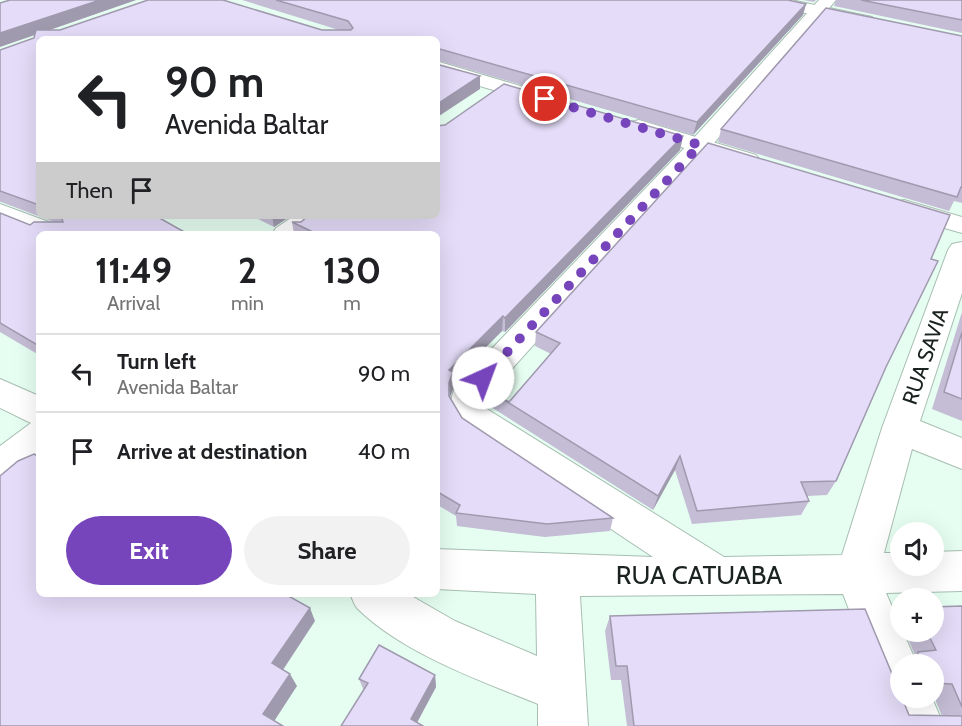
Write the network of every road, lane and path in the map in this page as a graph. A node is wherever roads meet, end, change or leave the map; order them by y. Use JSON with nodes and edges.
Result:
{"nodes":[{"id":1,"x":768,"y":0,"type":"edge"},
{"id":2,"x":824,"y":5,"type":"edge"},
{"id":3,"x":886,"y":25,"type":"edge"},
{"id":4,"x":440,"y":68,"type":"edge"},
{"id":5,"x":501,"y":86,"type":"junction"},
{"id":6,"x":476,"y":103,"type":"edge"},
{"id":7,"x":567,"y":106,"type":"edge"},
{"id":8,"x":622,"y":122,"type":"edge"},
{"id":9,"x":700,"y":145,"type":"junction"},
{"id":10,"x":765,"y":165,"type":"edge"},
{"id":11,"x":886,"y":202,"type":"edge"},
{"id":12,"x":0,"y":212,"type":"edge"},
{"id":13,"x":307,"y":219,"type":"edge"},
{"id":14,"x":962,"y":225,"type":"edge"},
{"id":15,"x":48,"y":231,"type":"edge"},
{"id":16,"x":290,"y":231,"type":"edge"},
{"id":17,"x":962,"y":250,"type":"edge"},
{"id":18,"x":0,"y":392,"type":"edge"},
{"id":19,"x":36,"y":410,"type":"edge"},
{"id":20,"x":900,"y":428,"type":"junction"},
{"id":21,"x":36,"y":438,"type":"edge"},
{"id":22,"x":962,"y":454,"type":"edge"},
{"id":23,"x":0,"y":468,"type":"edge"},
{"id":24,"x":440,"y":569,"type":"edge"},
{"id":25,"x":962,"y":571,"type":"edge"},
{"id":26,"x":856,"y":574,"type":"junction"},
{"id":27,"x":556,"y":575,"type":"junction"},
{"id":28,"x":716,"y":575,"type":"junction"},
{"id":29,"x":376,"y":597,"type":"edge"},
{"id":30,"x":890,"y":657,"type":"edge"},
{"id":31,"x":562,"y":708,"type":"edge"},
{"id":32,"x":911,"y":708,"type":"edge"},
{"id":33,"x":919,"y":726,"type":"edge"}],
"edges":[{"from":1,"to":2,"type":"street"},
{"from":2,"to":3,"type":"street"},
{"from":2,"to":9,"type":"street"},
{"from":4,"to":5,"type":"street"},
{"from":5,"to":6,"type":"street"},
{"from":5,"to":7,"type":"street"},
{"from":8,"to":9,"type":"street"},
{"from":9,"to":10,"type":"street"},
{"from":9,"to":28,"type":"street"},
{"from":11,"to":14,"type":"street"},
{"from":12,"to":15,"type":"street"},
{"from":13,"to":16,"type":"street"},
{"from":17,"to":20,"type":"street","name":"RUA SAVIA"},
{"from":18,"to":19,"type":"street"},
{"from":20,"to":22,"type":"street","name":"RUA SAVIA"},
{"from":20,"to":26,"type":"street","name":"RUA SAVIA"},
{"from":21,"to":23,"type":"street"},
{"from":24,"to":27,"type":"street","name":"RUA CATUABA"},
{"from":25,"to":26,"type":"street","name":"RUA CATUABA"},
{"from":26,"to":28,"type":"street","name":"RUA CATUABA"},
{"from":26,"to":30,"type":"street"},
{"from":27,"to":28,"type":"street","name":"RUA CATUABA"},
{"from":27,"to":31,"type":"street"},
{"from":29,"to":31,"type":"street"},
{"from":32,"to":33,"type":"street"}]}
